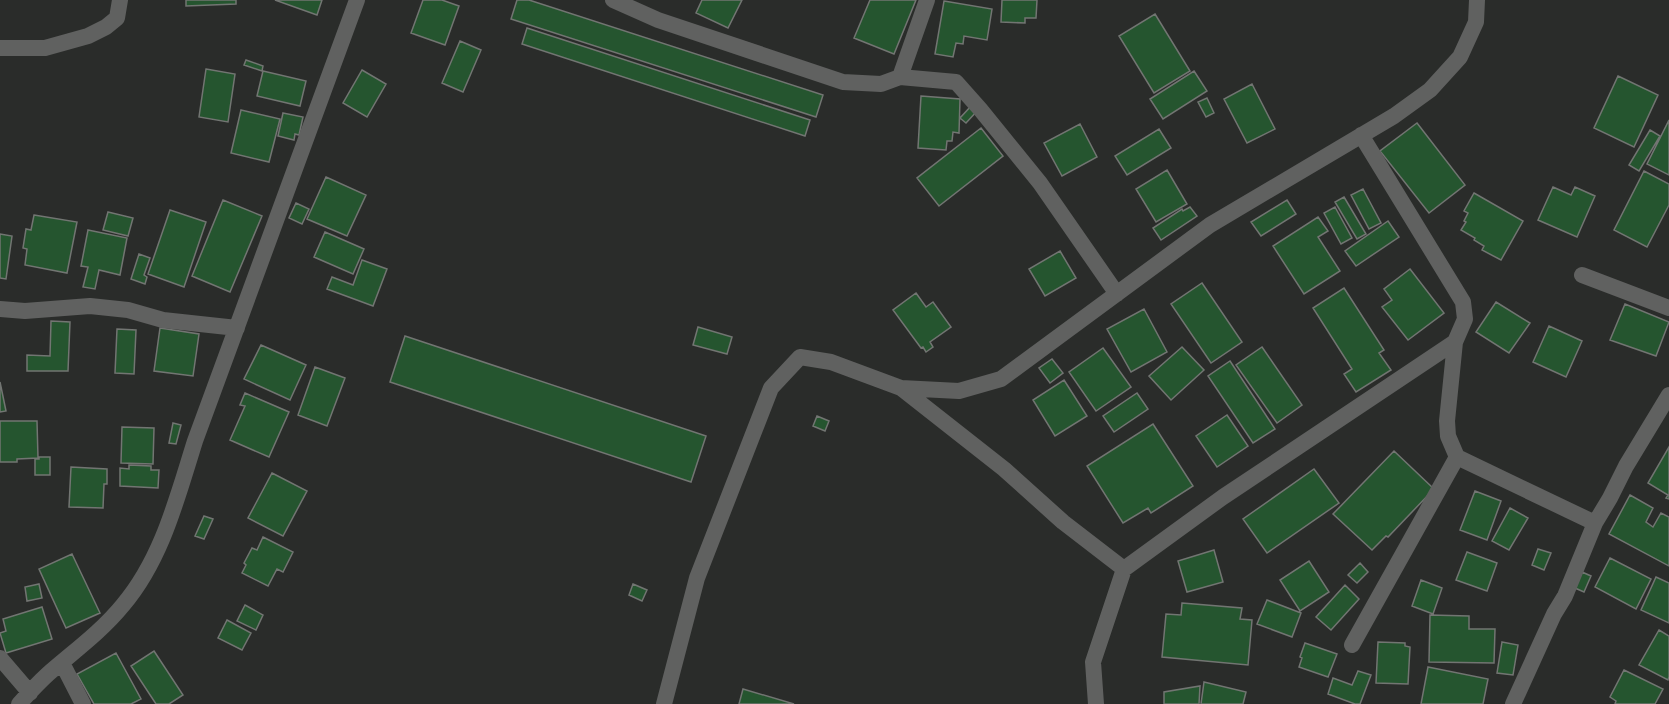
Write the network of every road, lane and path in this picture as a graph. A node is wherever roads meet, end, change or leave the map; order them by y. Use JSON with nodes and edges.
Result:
{"nodes":[{"id":1,"x":120,"y":0,"type":"edge"},
{"id":2,"x":357,"y":0,"type":"edge"},
{"id":3,"x":613,"y":0,"type":"edge"},
{"id":4,"x":927,"y":0,"type":"edge"},
{"id":5,"x":1477,"y":0,"type":"edge"},
{"id":6,"x":0,"y":48,"type":"edge"},
{"id":7,"x":900,"y":77,"type":"junction"},
{"id":8,"x":1361,"y":135,"type":"junction"},
{"id":9,"x":1582,"y":275,"type":"dead end"},
{"id":10,"x":1116,"y":294,"type":"junction"},
{"id":11,"x":1669,"y":308,"type":"edge"},
{"id":12,"x":0,"y":309,"type":"edge"},
{"id":13,"x":237,"y":328,"type":"junction"},
{"id":14,"x":1455,"y":342,"type":"junction"},
{"id":15,"x":901,"y":388,"type":"junction"},
{"id":16,"x":1669,"y":395,"type":"edge"},
{"id":17,"x":1457,"y":457,"type":"junction"},
{"id":18,"x":1595,"y":523,"type":"junction"},
{"id":19,"x":1124,"y":568,"type":"junction"},
{"id":20,"x":1352,"y":645,"type":"dead end"},
{"id":21,"x":0,"y":658,"type":"edge"},
{"id":22,"x":62,"y":663,"type":"junction"},
{"id":23,"x":24,"y":698,"type":"edge"},
{"id":24,"x":83,"y":704,"type":"edge"},
{"id":25,"x":664,"y":704,"type":"edge"},
{"id":26,"x":1096,"y":704,"type":"edge"},
{"id":27,"x":1513,"y":704,"type":"edge"}],
"edges":[{"from":1,"to":6,"type":"street"},
{"from":2,"to":13,"type":"street"},
{"from":3,"to":7,"type":"street"},
{"from":4,"to":7,"type":"street"},
{"from":5,"to":8,"type":"street"},
{"from":7,"to":10,"type":"street"},
{"from":8,"to":10,"type":"street"},
{"from":8,"to":14,"type":"street"},
{"from":9,"to":11,"type":"street"},
{"from":10,"to":15,"type":"street"},
{"from":12,"to":13,"type":"street"},
{"from":13,"to":22,"type":"street"},
{"from":14,"to":17,"type":"street"},
{"from":14,"to":19,"type":"street"},
{"from":15,"to":19,"type":"street"},
{"from":15,"to":25,"type":"street"},
{"from":16,"to":18,"type":"street"},
{"from":17,"to":18,"type":"street"},
{"from":17,"to":20,"type":"street"},
{"from":18,"to":27,"type":"street"},
{"from":19,"to":26,"type":"street"},
{"from":21,"to":23,"type":"street"},
{"from":22,"to":23,"type":"street"},
{"from":22,"to":24,"type":"street"}]}
